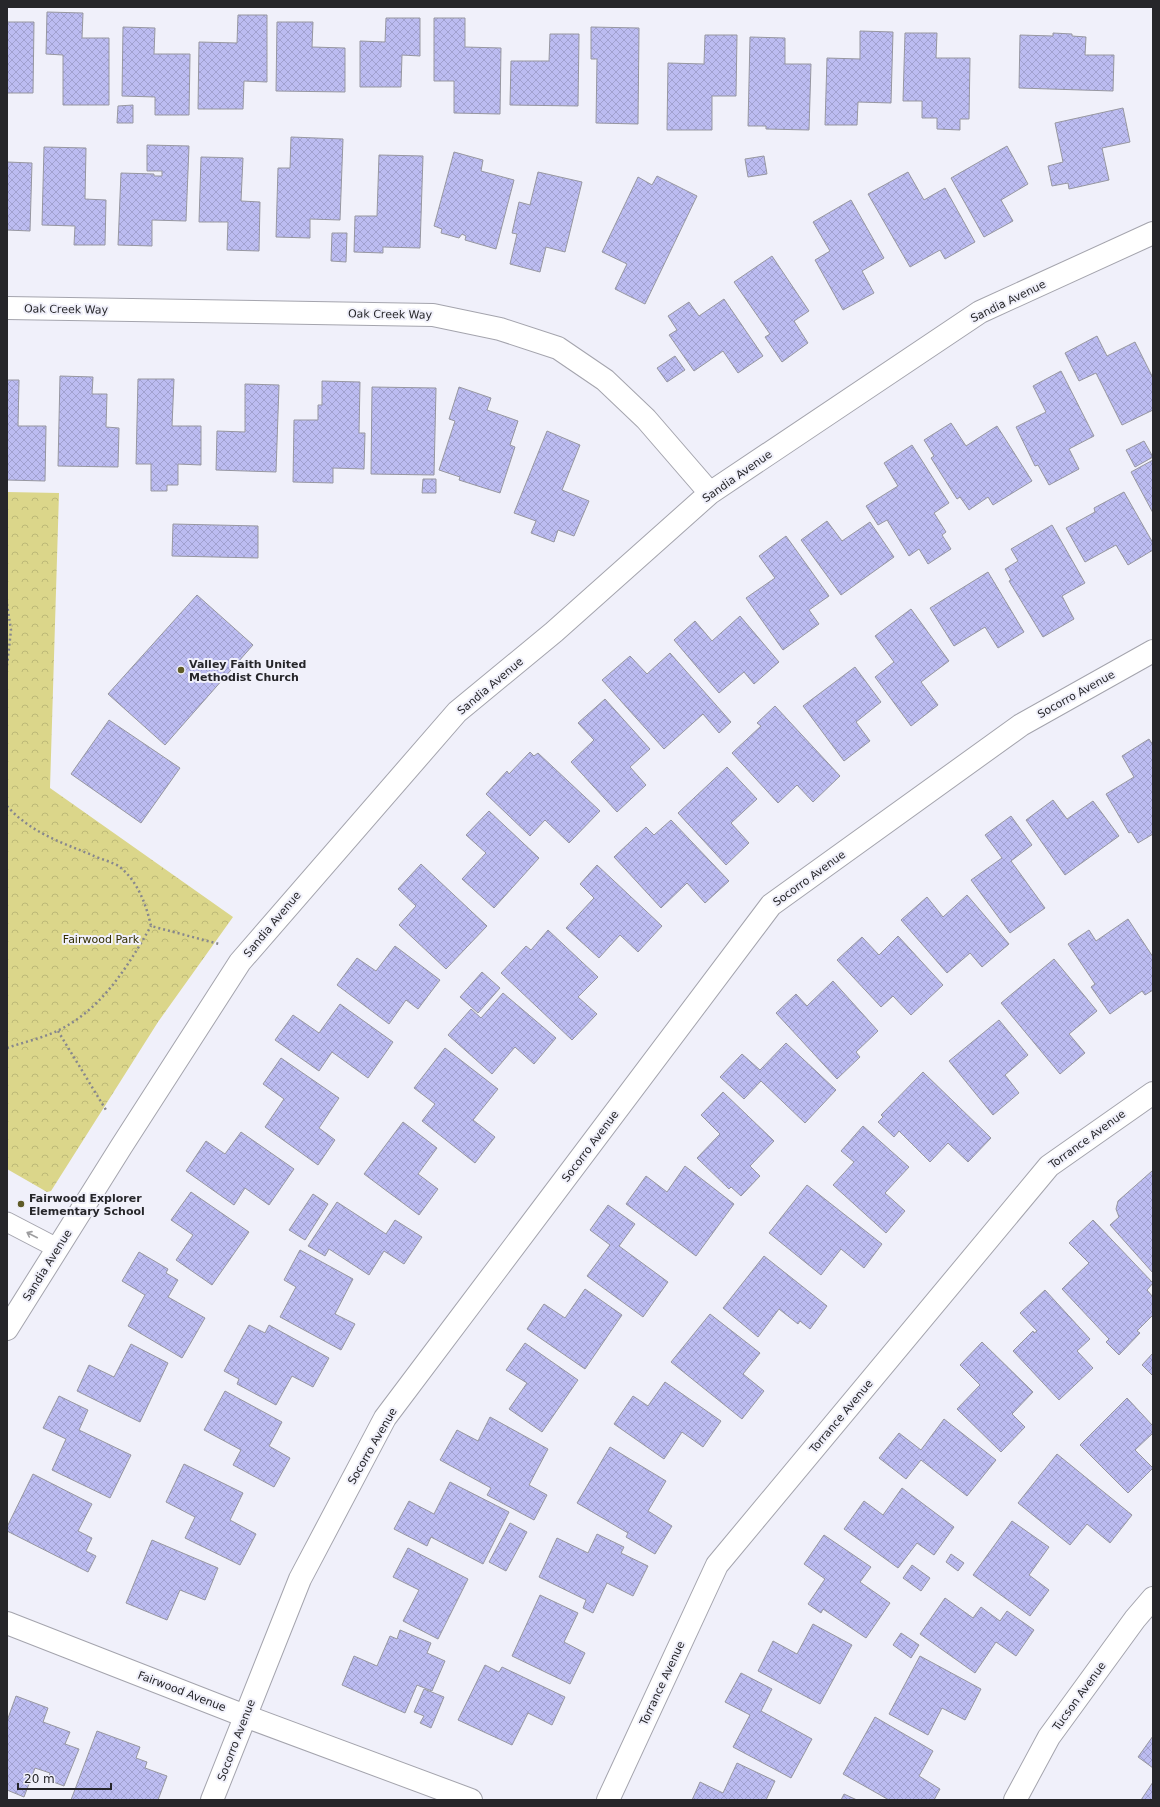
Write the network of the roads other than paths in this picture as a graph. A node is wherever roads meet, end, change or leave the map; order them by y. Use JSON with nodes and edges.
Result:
{"nodes":[{"id":1,"x":1153,"y":233,"type":"edge"},
{"id":2,"x":7,"y":308,"type":"edge"},
{"id":3,"x":710,"y":493,"type":"junction"},
{"id":4,"x":1153,"y":651,"type":"edge"},
{"id":5,"x":1153,"y":1093,"type":"edge"},
{"id":6,"x":7,"y":1222,"type":"edge"},
{"id":7,"x":57,"y":1248,"type":"junction"},
{"id":8,"x":7,"y":1329,"type":"edge"},
{"id":9,"x":1153,"y":1598,"type":"edge"},
{"id":10,"x":7,"y":1623,"type":"edge"},
{"id":11,"x":245,"y":1716,"type":"junction"},
{"id":12,"x":212,"y":1800,"type":"edge"},
{"id":13,"x":471,"y":1800,"type":"edge"},
{"id":14,"x":608,"y":1800,"type":"edge"},
{"id":15,"x":1015,"y":1800,"type":"edge"}],
"edges":[{"from":1,"to":3,"type":"street","name":"Sandia Avenue"},
{"from":2,"to":3,"type":"street","name":"Oak Creek Way"},
{"from":3,"to":7,"type":"street","name":"Sandia Avenue"},
{"from":4,"to":11,"type":"street","name":"Socorro Avenue"},
{"from":5,"to":14,"type":"street","name":"Torrance Avenue"},
{"from":7,"to":6,"type":"lane","one_way":true},
{"from":7,"to":8,"type":"street","name":"Sandia Avenue"},
{"from":9,"to":15,"type":"street","name":"Tucson Avenue"},
{"from":10,"to":11,"type":"street","name":"Fairwood Avenue"},
{"from":11,"to":12,"type":"street","name":"Socorro Avenue"},
{"from":11,"to":13,"type":"street","name":"Fairwood Avenue"}]}
